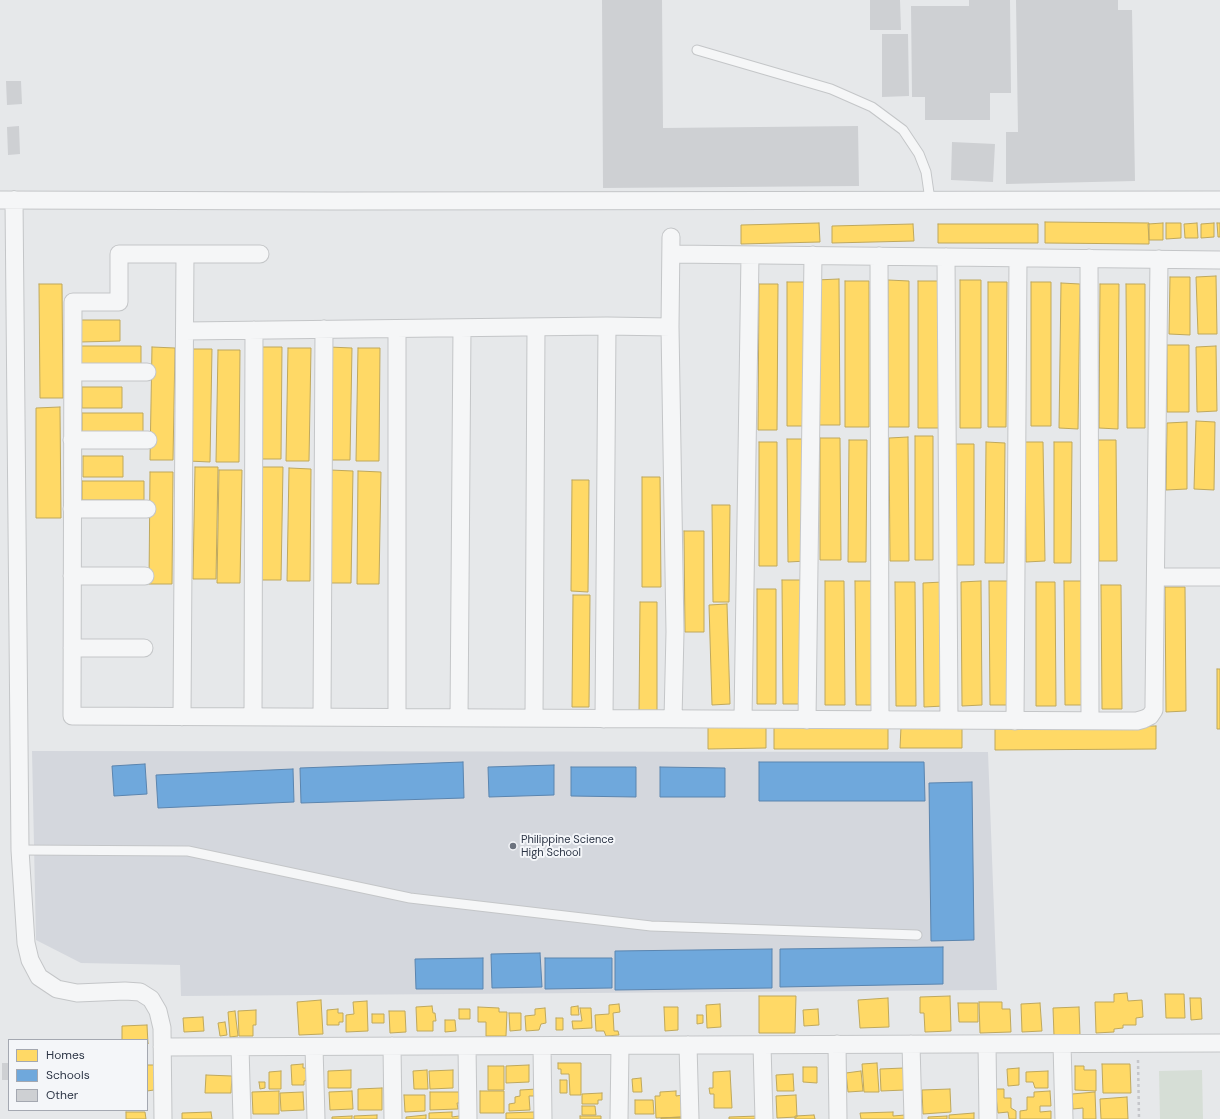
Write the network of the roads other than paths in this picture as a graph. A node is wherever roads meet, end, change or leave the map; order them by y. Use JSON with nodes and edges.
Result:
{"nodes":[{"id":1,"x":697,"y":50,"type":"dead end"},
{"id":2,"x":7,"y":200,"type":"edge"},
{"id":3,"x":930,"y":200,"type":"junction"},
{"id":4,"x":1220,"y":200,"type":"edge"},
{"id":5,"x":671,"y":237,"type":"dead end"},
{"id":6,"x":185,"y":254,"type":"junction"},
{"id":7,"x":260,"y":254,"type":"dead end"},
{"id":8,"x":671,"y":254,"type":"junction"},
{"id":9,"x":750,"y":255,"type":"junction"},
{"id":10,"x":813,"y":256,"type":"junction"},
{"id":11,"x":879,"y":256,"type":"junction"},
{"id":12,"x":946,"y":257,"type":"junction"},
{"id":13,"x":1018,"y":258,"type":"junction"},
{"id":14,"x":1089,"y":258,"type":"junction"},
{"id":15,"x":1159,"y":259,"type":"junction"},
{"id":16,"x":1220,"y":260,"type":"edge"},
{"id":17,"x":606,"y":326,"type":"junction"},
{"id":18,"x":536,"y":327,"type":"junction"},
{"id":19,"x":670,"y":327,"type":"junction"},
{"id":20,"x":462,"y":328,"type":"junction"},
{"id":21,"x":324,"y":329,"type":"junction"},
{"id":22,"x":397,"y":329,"type":"junction"},
{"id":23,"x":254,"y":330,"type":"junction"},
{"id":24,"x":185,"y":331,"type":"junction"},
{"id":25,"x":72,"y":372,"type":"junction"},
{"id":26,"x":148,"y":372,"type":"dead end"},
{"id":27,"x":72,"y":440,"type":"junction"},
{"id":28,"x":148,"y":440,"type":"dead end"},
{"id":29,"x":72,"y":509,"type":"junction"},
{"id":30,"x":147,"y":509,"type":"dead end"},
{"id":31,"x":72,"y":576,"type":"junction"},
{"id":32,"x":145,"y":576,"type":"dead end"},
{"id":33,"x":1156,"y":577,"type":"junction"},
{"id":34,"x":1220,"y":577,"type":"edge"},
{"id":35,"x":72,"y":648,"type":"junction"},
{"id":36,"x":144,"y":648,"type":"dead end"},
{"id":37,"x":182,"y":716,"type":"junction"},
{"id":38,"x":253,"y":717,"type":"junction"},
{"id":39,"x":322,"y":717,"type":"junction"},
{"id":40,"x":398,"y":717,"type":"junction"},
{"id":41,"x":459,"y":718,"type":"junction"},
{"id":42,"x":534,"y":718,"type":"junction"},
{"id":43,"x":604,"y":719,"type":"junction"},
{"id":44,"x":673,"y":719,"type":"junction"},
{"id":45,"x":743,"y":719,"type":"junction"},
{"id":46,"x":807,"y":720,"type":"junction"},
{"id":47,"x":880,"y":720,"type":"junction"},
{"id":48,"x":949,"y":720,"type":"junction"},
{"id":49,"x":1015,"y":721,"type":"junction"},
{"id":50,"x":1090,"y":721,"type":"junction"},
{"id":51,"x":20,"y":850,"type":"junction"},
{"id":52,"x":917,"y":935,"type":"dead end"},
{"id":53,"x":1220,"y":1043,"type":"edge"},
{"id":54,"x":837,"y":1044,"type":"junction"},
{"id":55,"x":911,"y":1044,"type":"junction"},
{"id":56,"x":987,"y":1044,"type":"junction"},
{"id":57,"x":1062,"y":1044,"type":"junction"},
{"id":58,"x":688,"y":1045,"type":"junction"},
{"id":59,"x":762,"y":1045,"type":"junction"},
{"id":60,"x":314,"y":1046,"type":"junction"},
{"id":61,"x":392,"y":1046,"type":"junction"},
{"id":62,"x":467,"y":1046,"type":"junction"},
{"id":63,"x":542,"y":1046,"type":"junction"},
{"id":64,"x":620,"y":1046,"type":"junction"},
{"id":65,"x":162,"y":1047,"type":"junction"},
{"id":66,"x":240,"y":1047,"type":"junction"},
{"id":67,"x":163,"y":1119,"type":"edge"},
{"id":68,"x":242,"y":1119,"type":"edge"},
{"id":69,"x":316,"y":1119,"type":"edge"},
{"id":70,"x":393,"y":1119,"type":"edge"},
{"id":71,"x":468,"y":1119,"type":"edge"},
{"id":72,"x":543,"y":1119,"type":"edge"},
{"id":73,"x":619,"y":1119,"type":"edge"},
{"id":74,"x":690,"y":1119,"type":"edge"},
{"id":75,"x":764,"y":1119,"type":"edge"},
{"id":76,"x":838,"y":1119,"type":"edge"},
{"id":77,"x":913,"y":1119,"type":"edge"},
{"id":78,"x":988,"y":1119,"type":"edge"},
{"id":79,"x":1064,"y":1119,"type":"edge"}],
"edges":[{"from":1,"to":3,"type":"lane"},
{"from":2,"to":3,"type":"street"},
{"from":2,"to":51,"type":"street"},
{"from":3,"to":4,"type":"street"},
{"from":5,"to":8,"type":"street"},
{"from":6,"to":7,"type":"street"},
{"from":6,"to":24,"type":"street"},
{"from":6,"to":25,"type":"street"},
{"from":8,"to":9,"type":"street"},
{"from":8,"to":19,"type":"street"},
{"from":9,"to":10,"type":"street"},
{"from":9,"to":45,"type":"street"},
{"from":10,"to":11,"type":"street"},
{"from":10,"to":46,"type":"street"},
{"from":11,"to":12,"type":"street"},
{"from":11,"to":47,"type":"street"},
{"from":12,"to":13,"type":"street"},
{"from":12,"to":48,"type":"street"},
{"from":13,"to":14,"type":"street"},
{"from":13,"to":49,"type":"street"},
{"from":14,"to":15,"type":"street"},
{"from":14,"to":50,"type":"street"},
{"from":15,"to":16,"type":"street"},
{"from":15,"to":33,"type":"street"},
{"from":17,"to":18,"type":"street"},
{"from":17,"to":19,"type":"street"},
{"from":17,"to":43,"type":"street"},
{"from":18,"to":20,"type":"street"},
{"from":18,"to":42,"type":"street"},
{"from":19,"to":44,"type":"street"},
{"from":20,"to":22,"type":"street"},
{"from":20,"to":41,"type":"street"},
{"from":21,"to":22,"type":"street"},
{"from":21,"to":23,"type":"street"},
{"from":21,"to":39,"type":"street"},
{"from":22,"to":40,"type":"street"},
{"from":23,"to":24,"type":"street"},
{"from":23,"to":38,"type":"street"},
{"from":24,"to":37,"type":"street"},
{"from":25,"to":26,"type":"street"},
{"from":25,"to":27,"type":"street"},
{"from":27,"to":28,"type":"street"},
{"from":27,"to":29,"type":"street"},
{"from":29,"to":30,"type":"street"},
{"from":29,"to":31,"type":"street"},
{"from":31,"to":32,"type":"street"},
{"from":31,"to":35,"type":"street"},
{"from":33,"to":34,"type":"street"},
{"from":33,"to":50,"type":"street"},
{"from":35,"to":36,"type":"street"},
{"from":35,"to":37,"type":"street"},
{"from":37,"to":38,"type":"street"},
{"from":38,"to":39,"type":"street"},
{"from":39,"to":40,"type":"street"},
{"from":40,"to":41,"type":"street"},
{"from":41,"to":42,"type":"street"},
{"from":42,"to":43,"type":"street"},
{"from":43,"to":44,"type":"street"},
{"from":44,"to":45,"type":"street"},
{"from":45,"to":46,"type":"street"},
{"from":46,"to":47,"type":"street"},
{"from":47,"to":48,"type":"street"},
{"from":48,"to":49,"type":"street"},
{"from":49,"to":50,"type":"street"},
{"from":51,"to":52,"type":"lane"},
{"from":51,"to":65,"type":"street"},
{"from":53,"to":57,"type":"street"},
{"from":54,"to":55,"type":"street"},
{"from":54,"to":59,"type":"street"},
{"from":54,"to":76,"type":"street"},
{"from":55,"to":56,"type":"street"},
{"from":55,"to":77,"type":"street"},
{"from":56,"to":57,"type":"street"},
{"from":56,"to":78,"type":"street"},
{"from":57,"to":79,"type":"street"},
{"from":58,"to":59,"type":"street"},
{"from":58,"to":64,"type":"street"},
{"from":58,"to":74,"type":"street"},
{"from":59,"to":75,"type":"street"},
{"from":60,"to":61,"type":"street"},
{"from":60,"to":66,"type":"street"},
{"from":60,"to":69,"type":"street"},
{"from":61,"to":62,"type":"street"},
{"from":61,"to":70,"type":"street"},
{"from":62,"to":63,"type":"street"},
{"from":62,"to":71,"type":"street"},
{"from":63,"to":64,"type":"street"},
{"from":63,"to":72,"type":"street"},
{"from":64,"to":73,"type":"street"},
{"from":65,"to":66,"type":"street"},
{"from":65,"to":67,"type":"street"},
{"from":66,"to":68,"type":"street"}]}
